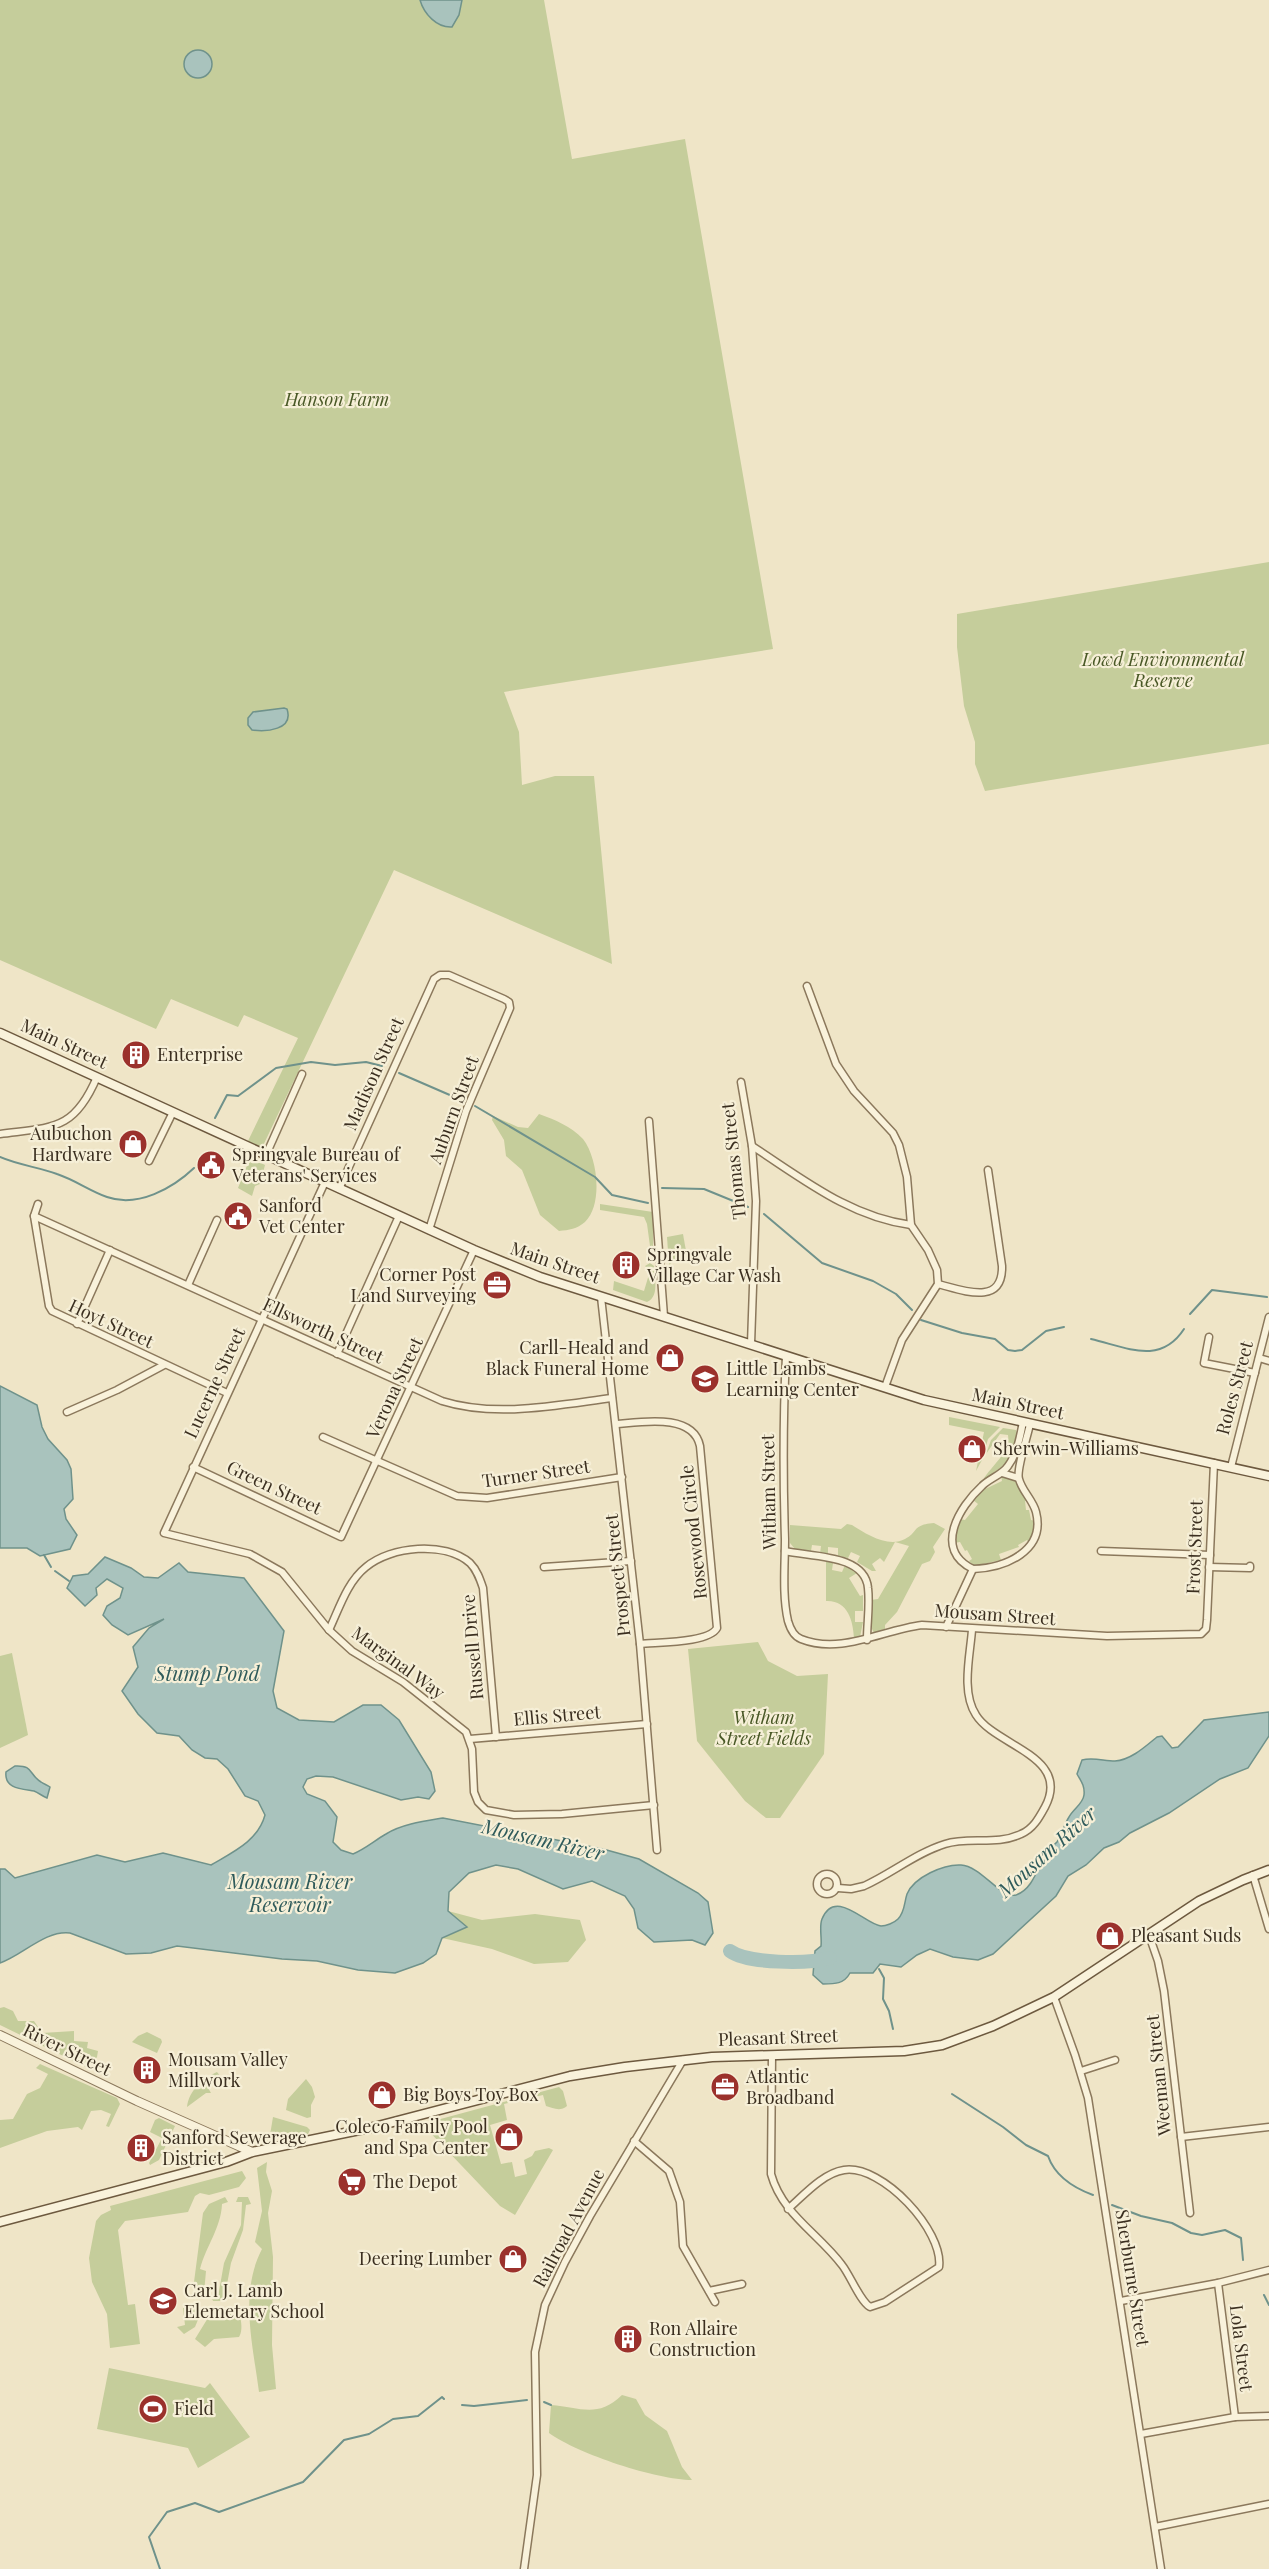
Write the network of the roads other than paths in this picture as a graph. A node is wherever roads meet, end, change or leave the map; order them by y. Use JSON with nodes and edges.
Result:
{"nodes":[{"id":1,"x":807,"y":986,"type":"dead end"},
{"id":2,"x":509,"y":1002,"type":"joint"},
{"id":3,"x":0,"y":1033,"type":"edge"},
{"id":4,"x":302,"y":1074,"type":"dead end"},
{"id":5,"x":97,"y":1077,"type":"junction"},
{"id":6,"x":741,"y":1082,"type":"dead end"},
{"id":7,"x":173,"y":1112,"type":"junction"},
{"id":8,"x":649,"y":1121,"type":"dead end"},
{"id":9,"x":0,"y":1134,"type":"edge"},
{"id":10,"x":752,"y":1146,"type":"junction"},
{"id":11,"x":266,"y":1155,"type":"junction"},
{"id":12,"x":149,"y":1161,"type":"dead end"},
{"id":13,"x":988,"y":1170,"type":"dead end"},
{"id":14,"x":325,"y":1182,"type":"junction"},
{"id":15,"x":339,"y":1189,"type":"junction"},
{"id":16,"x":38,"y":1204,"type":"dead end"},
{"id":17,"x":34,"y":1216,"type":"junction"},
{"id":18,"x":399,"y":1216,"type":"junction"},
{"id":19,"x":218,"y":1220,"type":"dead end"},
{"id":20,"x":911,"y":1226,"type":"junction"},
{"id":21,"x":429,"y":1230,"type":"junction"},
{"id":22,"x":110,"y":1250,"type":"junction"},
{"id":23,"x":474,"y":1250,"type":"junction"},
{"id":24,"x":938,"y":1284,"type":"junction"},
{"id":25,"x":188,"y":1285,"type":"junction"},
{"id":26,"x":601,"y":1297,"type":"junction"},
{"id":27,"x":664,"y":1316,"type":"junction"},
{"id":28,"x":1269,"y":1317,"type":"edge"},
{"id":29,"x":261,"y":1319,"type":"junction"},
{"id":30,"x":77,"y":1324,"type":"junction"},
{"id":31,"x":1209,"y":1337,"type":"dead end"},
{"id":32,"x":751,"y":1344,"type":"junction"},
{"id":33,"x":337,"y":1354,"type":"junction"},
{"id":34,"x":786,"y":1356,"type":"junction"},
{"id":35,"x":1259,"y":1358,"type":"junction"},
{"id":36,"x":1269,"y":1361,"type":"edge"},
{"id":37,"x":164,"y":1365,"type":"junction"},
{"id":38,"x":1255,"y":1373,"type":"junction"},
{"id":39,"x":411,"y":1388,"type":"junction"},
{"id":40,"x":885,"y":1388,"type":"junction"},
{"id":41,"x":226,"y":1393,"type":"junction"},
{"id":42,"x":612,"y":1398,"type":"junction"},
{"id":43,"x":67,"y":1412,"type":"dead end"},
{"id":44,"x":1027,"y":1423,"type":"junction"},
{"id":45,"x":616,"y":1424,"type":"junction"},
{"id":46,"x":323,"y":1437,"type":"dead end"},
{"id":47,"x":377,"y":1462,"type":"junction"},
{"id":48,"x":1214,"y":1463,"type":"junction"},
{"id":49,"x":194,"y":1467,"type":"junction"},
{"id":50,"x":1231,"y":1467,"type":"junction"},
{"id":51,"x":1002,"y":1473,"type":"junction"},
{"id":52,"x":1269,"y":1476,"type":"edge"},
{"id":53,"x":622,"y":1477,"type":"junction"},
{"id":54,"x":1018,"y":1478,"type":"junction"},
{"id":55,"x":164,"y":1533,"type":"joint"},
{"id":56,"x":341,"y":1537,"type":"joint"},
{"id":57,"x":785,"y":1551,"type":"junction"},
{"id":58,"x":1101,"y":1551,"type":"dead end"},
{"id":59,"x":1210,"y":1555,"type":"junction"},
{"id":60,"x":630,"y":1560,"type":"junction"},
{"id":61,"x":1250,"y":1566,"type":"dead end"},
{"id":62,"x":544,"y":1567,"type":"dead end"},
{"id":63,"x":1209,"y":1567,"type":"junction"},
{"id":64,"x":974,"y":1569,"type":"junction"},
{"id":65,"x":946,"y":1627,"type":"junction"},
{"id":66,"x":790,"y":1628,"type":"joint"},
{"id":67,"x":328,"y":1630,"type":"junction"},
{"id":68,"x":972,"y":1630,"type":"junction"},
{"id":69,"x":1205,"y":1632,"type":"joint"},
{"id":70,"x":867,"y":1640,"type":"junction"},
{"id":71,"x":640,"y":1644,"type":"junction"},
{"id":72,"x":647,"y":1724,"type":"junction"},
{"id":73,"x":496,"y":1737,"type":"junction"},
{"id":74,"x":470,"y":1739,"type":"junction"},
{"id":75,"x":654,"y":1806,"type":"junction"},
{"id":76,"x":657,"y":1850,"type":"dead end"},
{"id":77,"x":1269,"y":1870,"type":"edge"},
{"id":78,"x":1253,"y":1875,"type":"junction"},
{"id":79,"x":838,"y":1888,"type":"dead end"},
{"id":80,"x":1269,"y":1929,"type":"edge"},
{"id":81,"x":1149,"y":1935,"type":"junction"},
{"id":82,"x":1054,"y":1997,"type":"junction"},
{"id":83,"x":0,"y":2035,"type":"edge"},
{"id":84,"x":772,"y":2055,"type":"junction"},
{"id":85,"x":683,"y":2060,"type":"junction"},
{"id":86,"x":1115,"y":2060,"type":"dead end"},
{"id":87,"x":1081,"y":2071,"type":"junction"},
{"id":88,"x":1269,"y":2127,"type":"edge"},
{"id":89,"x":1181,"y":2137,"type":"junction"},
{"id":90,"x":634,"y":2142,"type":"junction"},
{"id":91,"x":252,"y":2152,"type":"junction"},
{"id":92,"x":788,"y":2209,"type":"junction"},
{"id":93,"x":1190,"y":2213,"type":"dead end"},
{"id":94,"x":0,"y":2222,"type":"edge"},
{"id":95,"x":1269,"y":2270,"type":"edge"},
{"id":96,"x":1218,"y":2283,"type":"junction"},
{"id":97,"x":742,"y":2284,"type":"dead end"},
{"id":98,"x":709,"y":2291,"type":"junction"},
{"id":99,"x":1121,"y":2301,"type":"junction"},
{"id":100,"x":715,"y":2302,"type":"dead end"},
{"id":101,"x":1269,"y":2416,"type":"edge"},
{"id":102,"x":1235,"y":2417,"type":"junction"},
{"id":103,"x":1141,"y":2434,"type":"junction"},
{"id":104,"x":1269,"y":2504,"type":"edge"},
{"id":105,"x":1155,"y":2527,"type":"junction"},
{"id":106,"x":524,"y":2569,"type":"edge"},
{"id":107,"x":1161,"y":2569,"type":"edge"}],
"edges":[{"from":1,"to":20,"type":"street"},
{"from":2,"to":15,"type":"street","name":"Madison Street"},
{"from":2,"to":21,"type":"street","name":"Auburn Street"},
{"from":3,"to":5,"type":"main road","name":"Main Street"},
{"from":4,"to":11,"type":"street"},
{"from":5,"to":7,"type":"main road","name":"Main Street"},
{"from":5,"to":9,"type":"street"},
{"from":6,"to":10,"type":"street","name":"Thomas Street"},
{"from":7,"to":11,"type":"main road","name":"Main Street"},
{"from":7,"to":12,"type":"street"},
{"from":8,"to":27,"type":"street"},
{"from":10,"to":20,"type":"street"},
{"from":10,"to":32,"type":"street","name":"Thomas Street"},
{"from":11,"to":14,"type":"main road","name":"Main Street"},
{"from":13,"to":24,"type":"street"},
{"from":14,"to":15,"type":"main road","name":"Main Street"},
{"from":14,"to":29,"type":"street","name":"Lucerne Street"},
{"from":15,"to":18,"type":"main road","name":"Main Street"},
{"from":16,"to":17,"type":"street","name":"Hoyt Street"},
{"from":17,"to":22,"type":"street","name":"Ellsworth Street"},
{"from":17,"to":30,"type":"street","name":"Hoyt Street"},
{"from":18,"to":21,"type":"main road","name":"Main Street"},
{"from":18,"to":33,"type":"street"},
{"from":19,"to":25,"type":"street"},
{"from":20,"to":24,"type":"street"},
{"from":21,"to":23,"type":"main road","name":"Main Street"},
{"from":22,"to":25,"type":"street","name":"Ellsworth Street"},
{"from":22,"to":30,"type":"street"},
{"from":23,"to":26,"type":"main road","name":"Main Street"},
{"from":23,"to":39,"type":"street","name":"Verona Street"},
{"from":24,"to":40,"type":"street"},
{"from":25,"to":29,"type":"street","name":"Ellsworth Street"},
{"from":26,"to":27,"type":"main road","name":"Main Street"},
{"from":26,"to":42,"type":"street","name":"Prospect Street"},
{"from":27,"to":32,"type":"main road","name":"Main Street"},
{"from":28,"to":35,"type":"street","name":"Roles Street"},
{"from":29,"to":33,"type":"street","name":"Ellsworth Street"},
{"from":29,"to":41,"type":"street","name":"Lucerne Street"},
{"from":30,"to":37,"type":"street","name":"Hoyt Street"},
{"from":31,"to":38,"type":"street"},
{"from":32,"to":34,"type":"main road","name":"Main Street"},
{"from":33,"to":39,"type":"street","name":"Ellsworth Street"},
{"from":34,"to":40,"type":"main road","name":"Main Street"},
{"from":34,"to":57,"type":"street","name":"Witham Street"},
{"from":35,"to":36,"type":"street"},
{"from":35,"to":38,"type":"street","name":"Roles Street"},
{"from":37,"to":41,"type":"street","name":"Hoyt Street"},
{"from":37,"to":43,"type":"street"},
{"from":38,"to":50,"type":"street","name":"Roles Street"},
{"from":39,"to":42,"type":"street","name":"Ellsworth Street"},
{"from":39,"to":47,"type":"street","name":"Verona Street"},
{"from":40,"to":44,"type":"main road","name":"Main Street"},
{"from":41,"to":49,"type":"street","name":"Lucerne Street"},
{"from":42,"to":45,"type":"street","name":"Prospect Street"},
{"from":44,"to":48,"type":"main road","name":"Main Street"},
{"from":44,"to":51,"type":"street"},
{"from":44,"to":54,"type":"street"},
{"from":45,"to":53,"type":"street","name":"Prospect Street"},
{"from":45,"to":71,"type":"street","name":"Rosewood Circle"},
{"from":46,"to":47,"type":"street","name":"Turner Street"},
{"from":47,"to":53,"type":"street","name":"Turner Street"},
{"from":47,"to":56,"type":"street","name":"Verona Street"},
{"from":48,"to":50,"type":"main road","name":"Main Street"},
{"from":48,"to":59,"type":"street","name":"Frost Street"},
{"from":49,"to":55,"type":"street","name":"Lucerne Street"},
{"from":49,"to":56,"type":"street","name":"Green Street"},
{"from":50,"to":52,"type":"main road","name":"Main Street"},
{"from":51,"to":54,"type":"street"},
{"from":51,"to":64,"type":"street"},
{"from":53,"to":60,"type":"street","name":"Prospect Street"},
{"from":54,"to":64,"type":"street"},
{"from":55,"to":67,"type":"street","name":"Marginal Way"},
{"from":57,"to":66,"type":"street","name":"Witham Street"},
{"from":57,"to":70,"type":"street"},
{"from":58,"to":59,"type":"street"},
{"from":59,"to":63,"type":"street","name":"Frost Street"},
{"from":60,"to":62,"type":"street"},
{"from":60,"to":71,"type":"street","name":"Prospect Street"},
{"from":61,"to":63,"type":"street"},
{"from":63,"to":69,"type":"street","name":"Frost Street"},
{"from":64,"to":65,"type":"street"},
{"from":65,"to":68,"type":"street","name":"Mousam Street"},
{"from":65,"to":70,"type":"street","name":"Mousam Street"},
{"from":66,"to":70,"type":"street","name":"Mousam Street"},
{"from":67,"to":73,"type":"street","name":"Russell Drive"},
{"from":67,"to":74,"type":"street","name":"Marginal Way"},
{"from":68,"to":69,"type":"street","name":"Mousam Street"},
{"from":68,"to":79,"type":"street"},
{"from":71,"to":72,"type":"street","name":"Prospect Street"},
{"from":72,"to":73,"type":"street","name":"Ellis Street"},
{"from":72,"to":75,"type":"street","name":"Prospect Street"},
{"from":73,"to":74,"type":"street","name":"Ellis Street"},
{"from":74,"to":75,"type":"street"},
{"from":75,"to":76,"type":"street","name":"Prospect Street"},
{"from":77,"to":78,"type":"main road","name":"Pleasant Street"},
{"from":78,"to":80,"type":"street"},
{"from":78,"to":81,"type":"main road","name":"Pleasant Street"},
{"from":81,"to":82,"type":"main road","name":"Pleasant Street"},
{"from":81,"to":89,"type":"street","name":"Weeman Street"},
{"from":82,"to":84,"type":"main road","name":"Pleasant Street"},
{"from":82,"to":87,"type":"street","name":"Sherburne Street"},
{"from":83,"to":91,"type":"street","name":"River Street"},
{"from":84,"to":85,"type":"main road","name":"Pleasant Street"},
{"from":84,"to":92,"type":"street"},
{"from":85,"to":90,"type":"street","name":"Railroad Avenue"},
{"from":85,"to":91,"type":"main road","name":"Pleasant Street"},
{"from":86,"to":87,"type":"street"},
{"from":87,"to":99,"type":"street","name":"Sherburne Street"},
{"from":88,"to":89,"type":"street"},
{"from":89,"to":93,"type":"street","name":"Weeman Street"},
{"from":90,"to":98,"type":"street"},
{"from":90,"to":106,"type":"street","name":"Railroad Avenue"},
{"from":91,"to":94,"type":"main road","name":"Pleasant Street"},
{"from":92,"to":92,"type":"street"},
{"from":95,"to":96,"type":"street"},
{"from":96,"to":99,"type":"street"},
{"from":96,"to":102,"type":"street","name":"Lola Street"},
{"from":97,"to":98,"type":"street"},
{"from":98,"to":100,"type":"street"},
{"from":99,"to":103,"type":"street","name":"Sherburne Street"},
{"from":101,"to":102,"type":"street"},
{"from":102,"to":103,"type":"street"},
{"from":103,"to":105,"type":"street","name":"Sherburne Street"},
{"from":104,"to":105,"type":"street"},
{"from":105,"to":107,"type":"street","name":"Sherburne Street"}]}
